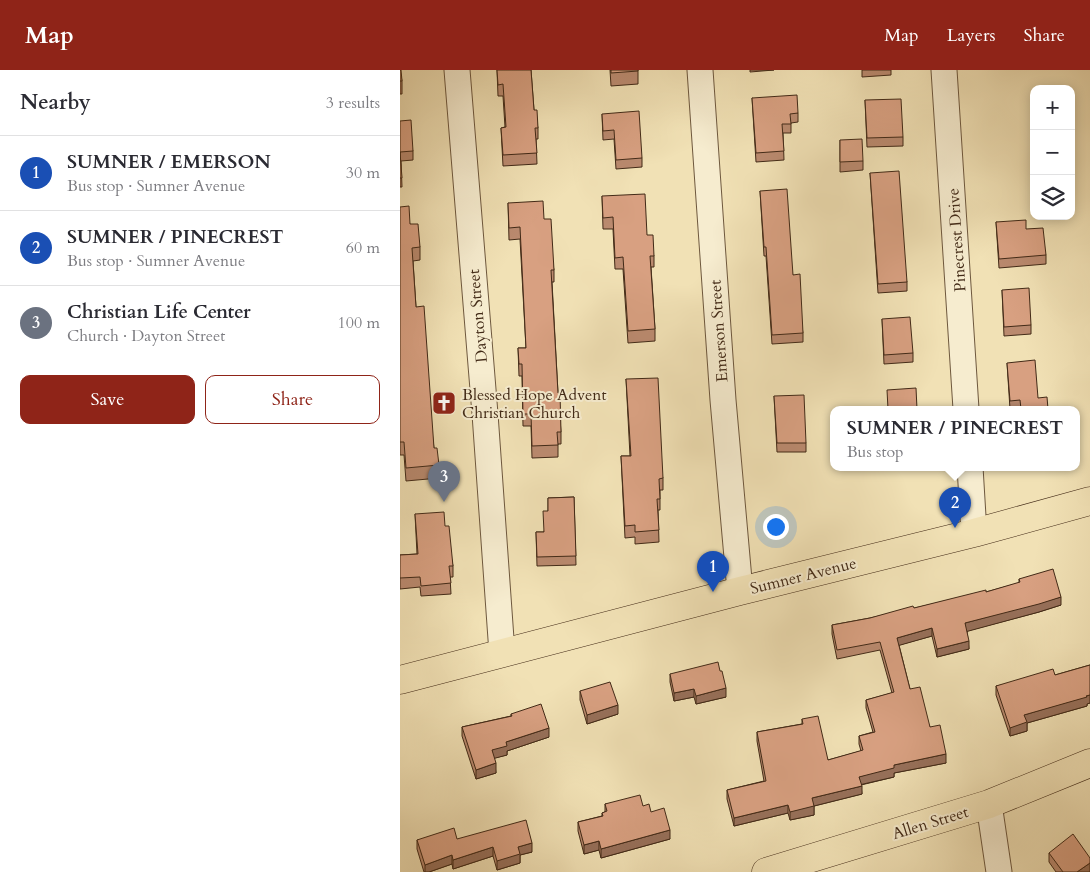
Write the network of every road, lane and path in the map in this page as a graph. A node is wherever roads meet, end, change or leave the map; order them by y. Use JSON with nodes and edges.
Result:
{"nodes":[{"id":1,"x":457,"y":70,"type":"edge"},
{"id":2,"x":700,"y":70,"type":"edge"},
{"id":3,"x":944,"y":70,"type":"edge"},
{"id":4,"x":966,"y":406,"type":"edge"},
{"id":5,"x":970,"y":471,"type":"edge"},
{"id":6,"x":1090,"y":501,"type":"edge"},
{"id":7,"x":974,"y":533,"type":"junction"},
{"id":8,"x":740,"y":591,"type":"junction"},
{"id":9,"x":502,"y":653,"type":"junction"},
{"id":10,"x":400,"y":680,"type":"edge"},
{"id":11,"x":1090,"y":763,"type":"edge"},
{"id":12,"x":989,"y":804,"type":"junction"},
{"id":13,"x":766,"y":872,"type":"edge"},
{"id":14,"x":999,"y":872,"type":"edge"}],
"edges":[{"from":1,"to":9,"type":"street","name":"Dayton Street"},
{"from":2,"to":8,"type":"street","name":"Emerson Street"},
{"from":3,"to":4,"type":"street","name":"Pinecrest Drive"},
{"from":5,"to":7,"type":"street"},
{"from":6,"to":7,"type":"main road","name":"Sumner Avenue"},
{"from":7,"to":8,"type":"main road","name":"Sumner Avenue"},
{"from":8,"to":9,"type":"main road","name":"Sumner Avenue"},
{"from":9,"to":10,"type":"main road","name":"Sumner Avenue"},
{"from":11,"to":12,"type":"main road","name":"Allen Street"},
{"from":12,"to":13,"type":"main road","name":"Allen Street"},
{"from":12,"to":14,"type":"street"}]}
